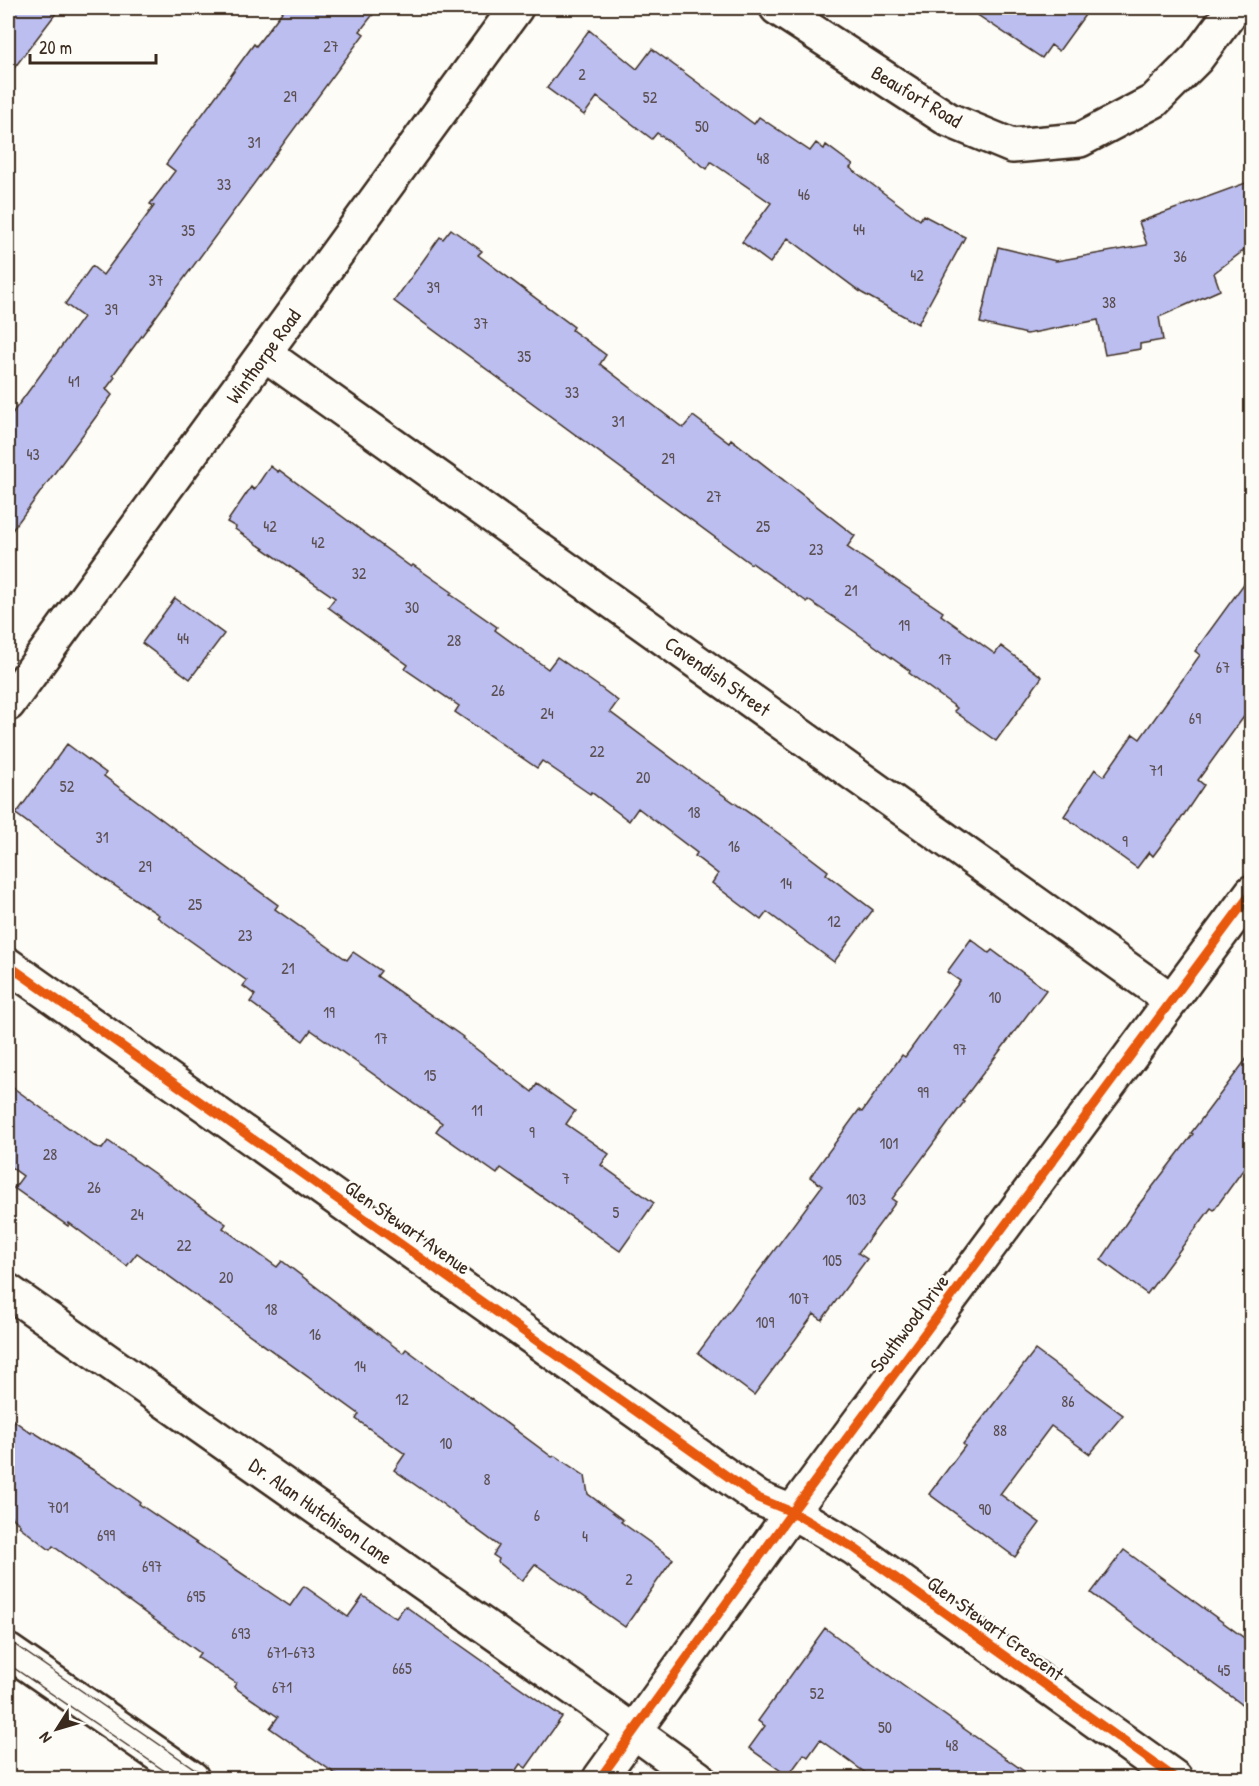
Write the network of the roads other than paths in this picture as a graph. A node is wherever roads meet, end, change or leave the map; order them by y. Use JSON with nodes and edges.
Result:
{"nodes":[{"id":1,"x":516,"y":8,"type":"edge"},
{"id":2,"x":777,"y":8,"type":"edge"},
{"id":3,"x":1234,"y":8,"type":"edge"},
{"id":4,"x":265,"y":354,"type":"junction"},
{"id":5,"x":8,"y":704,"type":"edge"},
{"id":6,"x":1251,"y":892,"type":"edge"},
{"id":7,"x":8,"y":965,"type":"edge"},
{"id":8,"x":1171,"y":1000,"type":"junction"},
{"id":9,"x":8,"y":1291,"type":"edge"},
{"id":10,"x":792,"y":1512,"type":"junction"},
{"id":11,"x":8,"y":1651,"type":"edge"},
{"id":12,"x":634,"y":1731,"type":"junction"},
{"id":13,"x":192,"y":1779,"type":"edge"},
{"id":14,"x":600,"y":1779,"type":"edge"},
{"id":15,"x":698,"y":1779,"type":"edge"},
{"id":16,"x":1175,"y":1779,"type":"edge"}],
"edges":[{"from":1,"to":4,"type":"street","name":"Winthorpe Road"},
{"from":2,"to":3,"type":"street","name":"Beaufort Road"},
{"from":4,"to":5,"type":"street","name":"Winthorpe Road"},
{"from":4,"to":8,"type":"street","name":"Cavendish Street"},
{"from":6,"to":8,"type":"street","name":"Southwood Drive"},
{"from":7,"to":10,"type":"street","name":"Glen Stewart Avenue"},
{"from":8,"to":10,"type":"street","name":"Southwood Drive"},
{"from":9,"to":12,"type":"street","name":"Dr. Alan Hutchison Lane"},
{"from":10,"to":12,"type":"street","name":"Southwood Drive"},
{"from":10,"to":16,"type":"street","name":"Glen Stewart Crescent"},
{"from":11,"to":13,"type":"street"},
{"from":12,"to":14,"type":"street","name":"Southwood Drive"},
{"from":12,"to":15,"type":"street","name":"Dr. Alan Hutchison Lane"}]}
